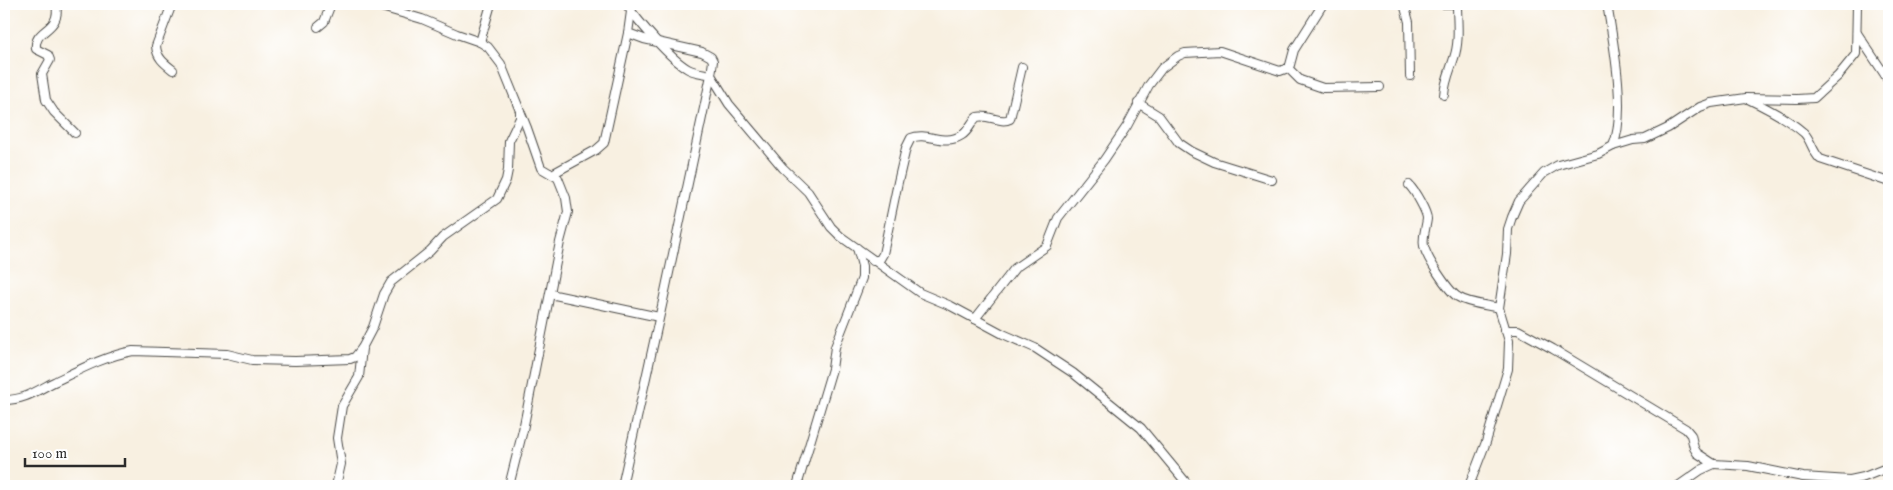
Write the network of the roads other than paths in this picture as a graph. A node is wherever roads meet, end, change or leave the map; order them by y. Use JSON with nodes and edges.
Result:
{"nodes":[{"id":1,"x":56,"y":4,"type":"edge"},
{"id":2,"x":172,"y":4,"type":"edge"},
{"id":3,"x":332,"y":4,"type":"edge"},
{"id":4,"x":371,"y":4,"type":"edge"},
{"id":5,"x":491,"y":4,"type":"edge"},
{"id":6,"x":1323,"y":4,"type":"edge"},
{"id":7,"x":1404,"y":4,"type":"edge"},
{"id":8,"x":1434,"y":4,"type":"edge"},
{"id":9,"x":1455,"y":4,"type":"edge"},
{"id":10,"x":1608,"y":4,"type":"edge"},
{"id":11,"x":1857,"y":4,"type":"edge"},
{"id":12,"x":629,"y":6,"type":"edge"},
{"id":13,"x":318,"y":27,"type":"dead end"},
{"id":14,"x":628,"y":33,"type":"junction"},
{"id":15,"x":1857,"y":33,"type":"junction"},
{"id":16,"x":480,"y":42,"type":"junction"},
{"id":17,"x":659,"y":42,"type":"junction"},
{"id":18,"x":1022,"y":67,"type":"dead end"},
{"id":19,"x":1288,"y":68,"type":"junction"},
{"id":20,"x":173,"y":70,"type":"dead end"},
{"id":21,"x":711,"y":75,"type":"junction"},
{"id":22,"x":1410,"y":76,"type":"dead end"},
{"id":23,"x":1889,"y":81,"type":"edge"},
{"id":24,"x":1380,"y":87,"type":"dead end"},
{"id":25,"x":1444,"y":95,"type":"dead end"},
{"id":26,"x":1746,"y":98,"type":"junction"},
{"id":27,"x":1138,"y":103,"type":"junction"},
{"id":28,"x":520,"y":111,"type":"junction"},
{"id":29,"x":75,"y":133,"type":"dead end"},
{"id":30,"x":1614,"y":146,"type":"junction"},
{"id":31,"x":552,"y":174,"type":"junction"},
{"id":32,"x":1272,"y":180,"type":"dead end"},
{"id":33,"x":1889,"y":182,"type":"edge"},
{"id":34,"x":1409,"y":185,"type":"dead end"},
{"id":35,"x":857,"y":248,"type":"junction"},
{"id":36,"x":873,"y":261,"type":"junction"},
{"id":37,"x":550,"y":294,"type":"junction"},
{"id":38,"x":1499,"y":308,"type":"junction"},
{"id":39,"x":659,"y":317,"type":"junction"},
{"id":40,"x":975,"y":319,"type":"junction"},
{"id":41,"x":1505,"y":330,"type":"junction"},
{"id":42,"x":362,"y":348,"type":"junction"},
{"id":43,"x":4,"y":400,"type":"edge"},
{"id":44,"x":1714,"y":464,"type":"junction"},
{"id":45,"x":1889,"y":467,"type":"edge"},
{"id":46,"x":336,"y":486,"type":"edge"},
{"id":47,"x":509,"y":486,"type":"edge"},
{"id":48,"x":622,"y":486,"type":"edge"},
{"id":49,"x":797,"y":486,"type":"edge"},
{"id":50,"x":1189,"y":486,"type":"edge"},
{"id":51,"x":1469,"y":486,"type":"edge"},
{"id":52,"x":1678,"y":486,"type":"edge"}],
"edges":[{"from":1,"to":29,"type":"street"},
{"from":2,"to":20,"type":"street"},
{"from":3,"to":13,"type":"street"},
{"from":4,"to":16,"type":"street"},
{"from":5,"to":16,"type":"street"},
{"from":6,"to":19,"type":"street"},
{"from":7,"to":22,"type":"street"},
{"from":8,"to":9,"type":"street"},
{"from":9,"to":25,"type":"street"},
{"from":10,"to":30,"type":"street"},
{"from":11,"to":15,"type":"street"},
{"from":12,"to":14,"type":"street"},
{"from":12,"to":17,"type":"street"},
{"from":14,"to":17,"type":"street"},
{"from":14,"to":31,"type":"street"},
{"from":15,"to":23,"type":"street"},
{"from":15,"to":26,"type":"street"},
{"from":16,"to":28,"type":"street"},
{"from":17,"to":21,"type":"street"},
{"from":17,"to":21,"type":"street"},
{"from":18,"to":36,"type":"street"},
{"from":19,"to":24,"type":"street"},
{"from":19,"to":27,"type":"street"},
{"from":21,"to":35,"type":"street"},
{"from":21,"to":39,"type":"street"},
{"from":26,"to":30,"type":"street"},
{"from":26,"to":33,"type":"street"},
{"from":27,"to":32,"type":"street"},
{"from":27,"to":40,"type":"street"},
{"from":28,"to":31,"type":"street"},
{"from":28,"to":42,"type":"street"},
{"from":30,"to":38,"type":"street"},
{"from":31,"to":37,"type":"street"},
{"from":34,"to":38,"type":"street"},
{"from":35,"to":36,"type":"street"},
{"from":35,"to":49,"type":"street"},
{"from":36,"to":40,"type":"street"},
{"from":37,"to":39,"type":"street"},
{"from":37,"to":47,"type":"street"},
{"from":38,"to":41,"type":"street"},
{"from":39,"to":48,"type":"street"},
{"from":40,"to":50,"type":"street"},
{"from":41,"to":44,"type":"street"},
{"from":41,"to":51,"type":"street"},
{"from":42,"to":43,"type":"street"},
{"from":42,"to":46,"type":"street"},
{"from":44,"to":45,"type":"street"},
{"from":44,"to":52,"type":"street"}]}
